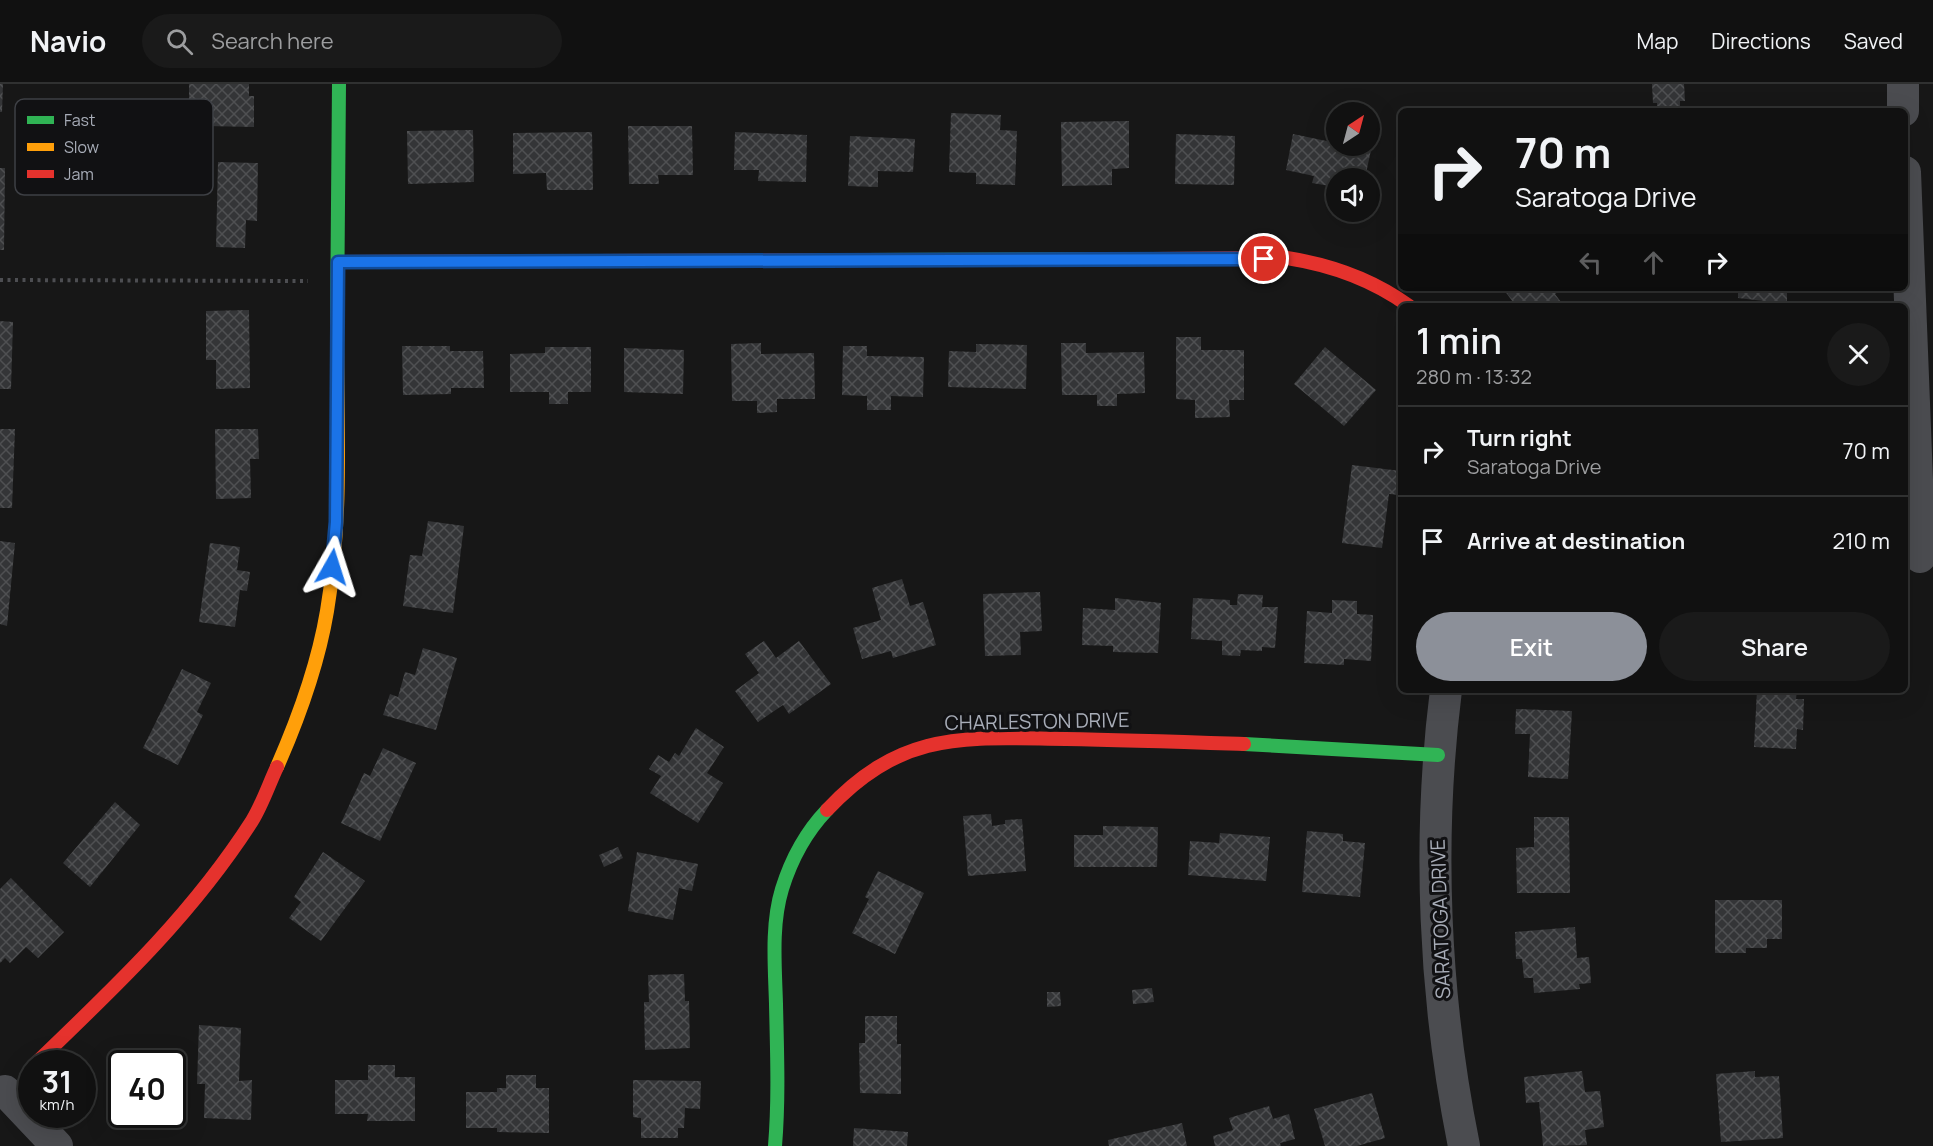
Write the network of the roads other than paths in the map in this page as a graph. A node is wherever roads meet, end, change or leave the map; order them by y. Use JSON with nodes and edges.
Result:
{"nodes":[{"id":1,"x":339,"y":84,"type":"edge"},
{"id":2,"x":1903,"y":84,"type":"edge"},
{"id":3,"x":1903,"y":108,"type":"edge"},
{"id":4,"x":1908,"y":249,"type":"edge"},
{"id":5,"x":338,"y":262,"type":"junction"},
{"id":6,"x":1405,"y":303,"type":"edge"},
{"id":7,"x":1920,"y":557,"type":"dead end"},
{"id":8,"x":1446,"y":693,"type":"edge"},
{"id":9,"x":1438,"y":755,"type":"junction"},
{"id":10,"x":50,"y":1050,"type":"edge"},
{"id":11,"x":18,"y":1080,"type":"edge"},
{"id":12,"x":3,"y":1094,"type":"edge"},
{"id":13,"x":57,"y":1146,"type":"edge"},
{"id":14,"x":775,"y":1146,"type":"edge"},
{"id":15,"x":1464,"y":1146,"type":"edge"}],
"edges":[{"from":1,"to":5,"type":"street"},
{"from":2,"to":3,"type":"street"},
{"from":4,"to":7,"type":"street"},
{"from":5,"to":6,"type":"street"},
{"from":5,"to":10,"type":"street"},
{"from":8,"to":9,"type":"street","name":"SARATOGA DRIVE"},
{"from":9,"to":14,"type":"street","name":"CHARLESTON DRIVE"},
{"from":9,"to":15,"type":"street","name":"SARATOGA DRIVE"},
{"from":11,"to":12,"type":"street"},
{"from":12,"to":13,"type":"street"}]}
